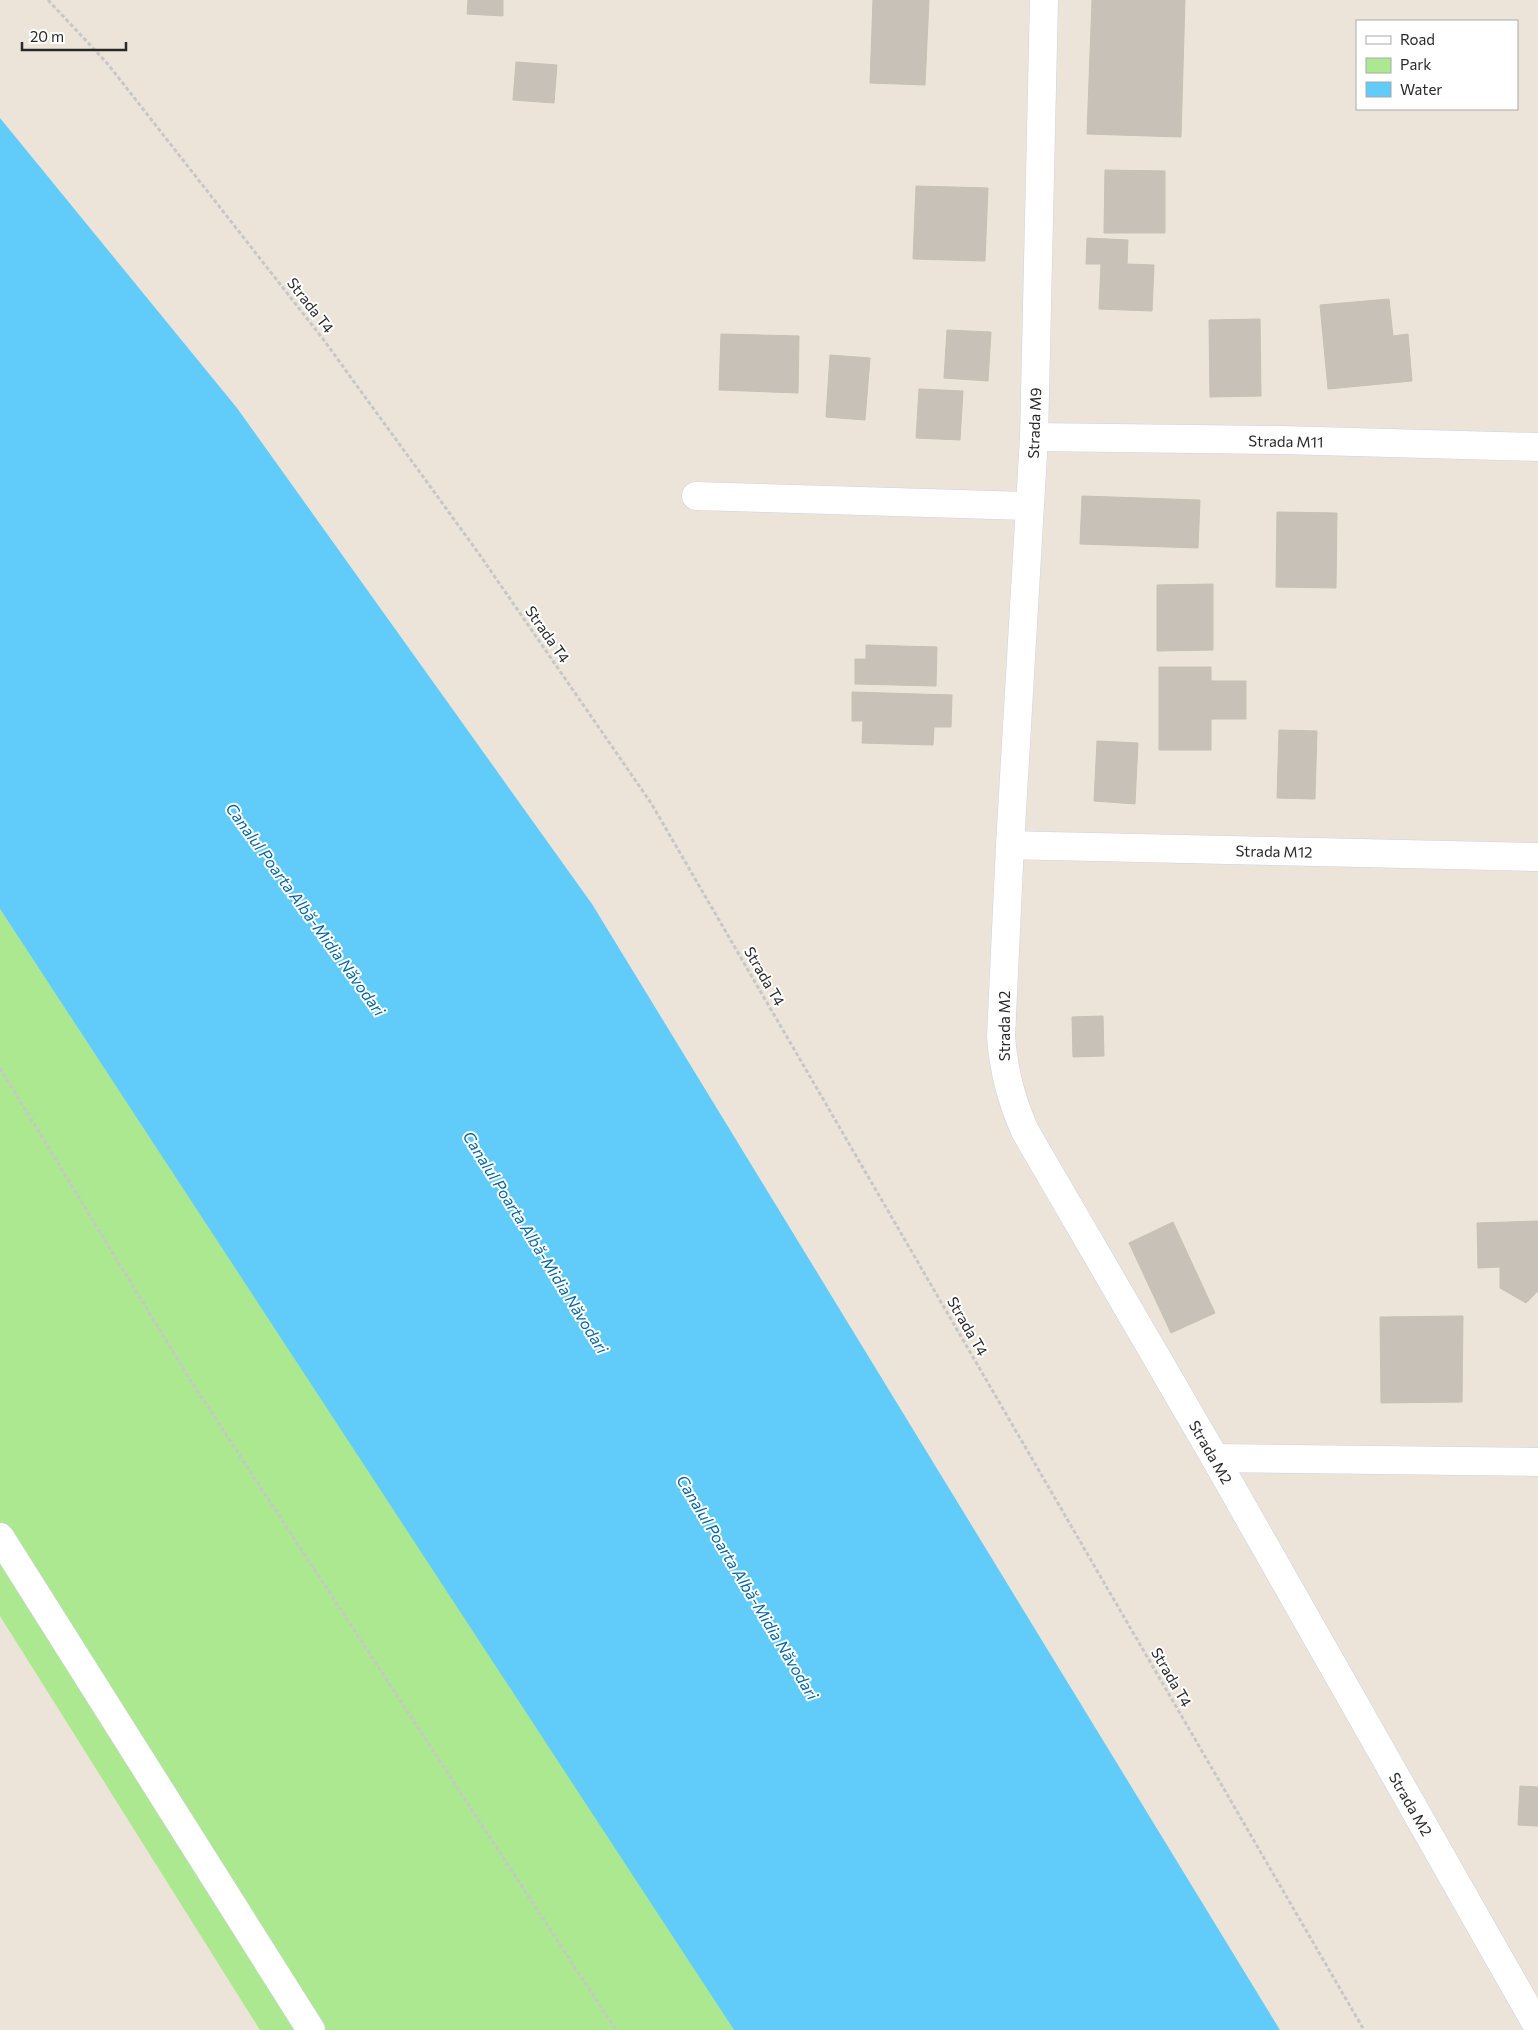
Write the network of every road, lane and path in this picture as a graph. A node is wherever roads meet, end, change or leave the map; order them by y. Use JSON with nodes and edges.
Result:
{"nodes":[{"id":1,"x":48,"y":0,"type":"edge"},
{"id":2,"x":1044,"y":0,"type":"edge"},
{"id":3,"x":1034,"y":437,"type":"junction"},
{"id":4,"x":1538,"y":447,"type":"edge"},
{"id":5,"x":696,"y":496,"type":"dead end"},
{"id":6,"x":1029,"y":506,"type":"junction"},
{"id":7,"x":1010,"y":845,"type":"junction"},
{"id":8,"x":1538,"y":857,"type":"edge"},
{"id":9,"x":0,"y":1068,"type":"edge"},
{"id":10,"x":1215,"y":1458,"type":"junction"},
{"id":11,"x":1538,"y":1462,"type":"edge"},
{"id":12,"x":0,"y":1537,"type":"edge"},
{"id":13,"x":1538,"y":2026,"type":"edge"},
{"id":14,"x":311,"y":2030,"type":"edge"},
{"id":15,"x":616,"y":2030,"type":"edge"},
{"id":16,"x":1364,"y":2030,"type":"edge"}],
"edges":[{"from":1,"to":16,"type":"path","name":"Strada T4"},
{"from":2,"to":3,"type":"street","name":"Strada M9"},
{"from":3,"to":4,"type":"street","name":"Strada M11"},
{"from":3,"to":6,"type":"street","name":"Strada M9"},
{"from":5,"to":6,"type":"street"},
{"from":6,"to":7,"type":"street","name":"Strada M9"},
{"from":7,"to":8,"type":"street","name":"Strada M12"},
{"from":7,"to":10,"type":"street","name":"Strada M2"},
{"from":9,"to":15,"type":"path"},
{"from":10,"to":11,"type":"street"},
{"from":10,"to":13,"type":"street","name":"Strada M2"},
{"from":12,"to":14,"type":"street"}]}
